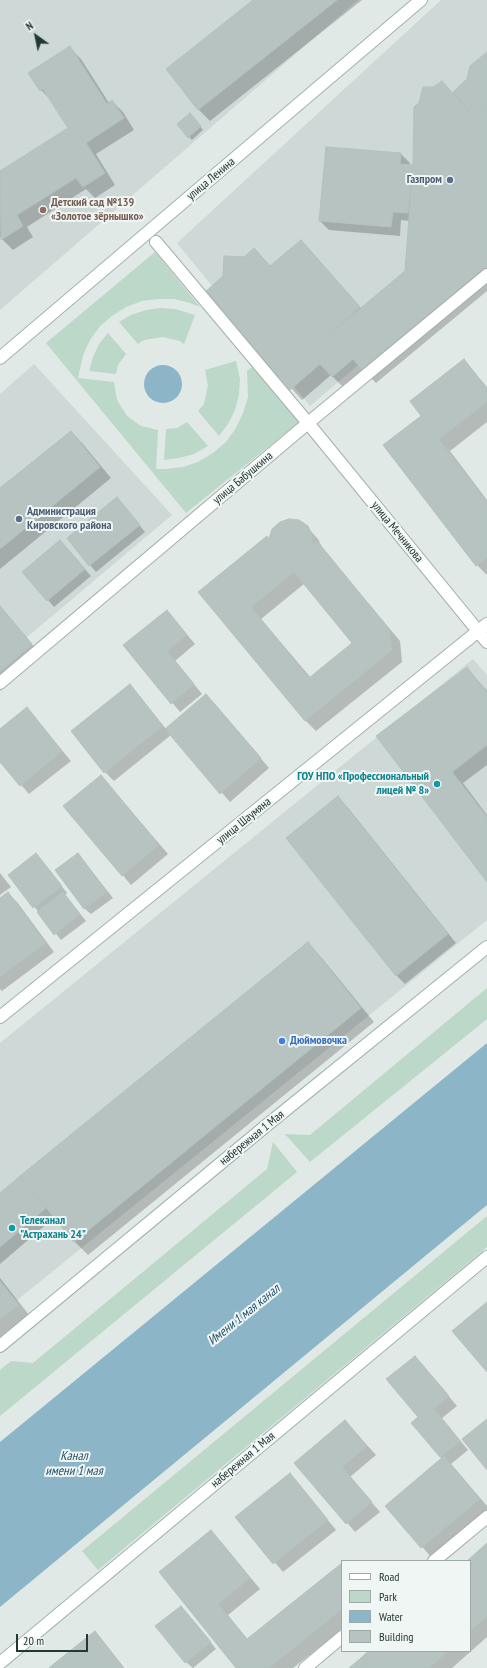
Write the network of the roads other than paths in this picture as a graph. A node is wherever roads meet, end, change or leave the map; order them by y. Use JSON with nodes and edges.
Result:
{"nodes":[{"id":1,"x":421,"y":0,"type":"edge"},
{"id":2,"x":156,"y":242,"type":"dead end"},
{"id":3,"x":487,"y":275,"type":"edge"},
{"id":4,"x":0,"y":358,"type":"edge"},
{"id":5,"x":308,"y":423,"type":"junction"},
{"id":6,"x":483,"y":628,"type":"edge"},
{"id":7,"x":487,"y":642,"type":"edge"},
{"id":8,"x":0,"y":683,"type":"edge"},
{"id":9,"x":487,"y":947,"type":"edge"},
{"id":10,"x":0,"y":1017,"type":"edge"},
{"id":11,"x":487,"y":1257,"type":"edge"},
{"id":12,"x":0,"y":1346,"type":"edge"},
{"id":13,"x":487,"y":1517,"type":"edge"},
{"id":14,"x":435,"y":1560,"type":"edge"},
{"id":15,"x":341,"y":1638,"type":"edge"},
{"id":16,"x":0,"y":1663,"type":"edge"},
{"id":17,"x":305,"y":1668,"type":"edge"}],
"edges":[{"from":1,"to":4,"type":"street","name":"улица Ленина"},
{"from":2,"to":5,"type":"street","name":"улица Мечникова"},
{"from":3,"to":5,"type":"street","name":"улица Бабушкина"},
{"from":5,"to":6,"type":"street","name":"улица Мечникова"},
{"from":5,"to":8,"type":"street","name":"улица Бабушкина"},
{"from":6,"to":7,"type":"street","name":"улица Мечникова"},
{"from":6,"to":10,"type":"street","name":"улица Шаумяна"},
{"from":9,"to":12,"type":"street","name":"набережная 1 Мая"},
{"from":11,"to":16,"type":"street","name":"набережная 1 Мая"},
{"from":13,"to":14,"type":"street"},
{"from":15,"to":17,"type":"street"}]}
